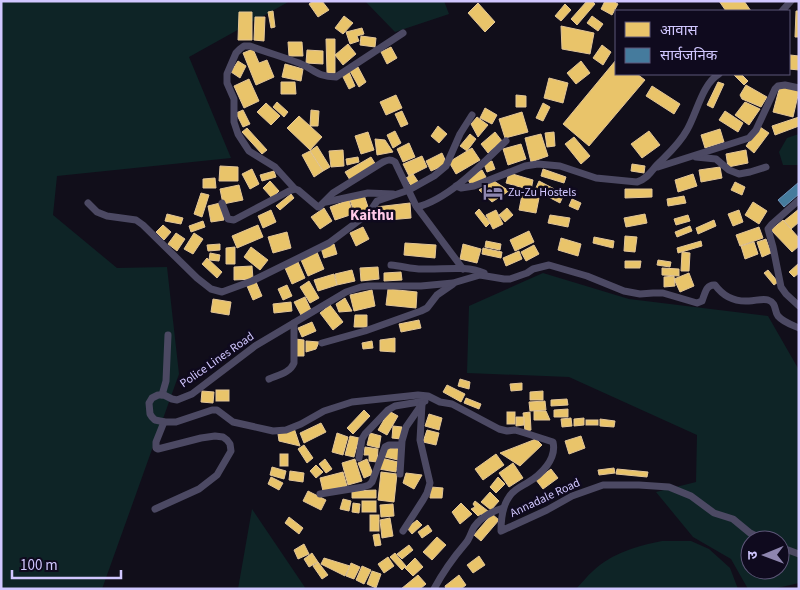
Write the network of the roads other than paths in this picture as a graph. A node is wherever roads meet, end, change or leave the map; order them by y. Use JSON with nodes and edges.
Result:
{"nodes":[{"id":1,"x":403,"y":33,"type":"dead end"},
{"id":2,"x":717,"y":75,"type":"edge"},
{"id":3,"x":799,"y":88,"type":"edge"},
{"id":4,"x":472,"y":115,"type":"dead end"},
{"id":5,"x":506,"y":141,"type":"dead end"},
{"id":6,"x":690,"y":157,"type":"junction"},
{"id":7,"x":656,"y":166,"type":"junction"},
{"id":8,"x":766,"y":167,"type":"dead end"},
{"id":9,"x":456,"y":186,"type":"junction"},
{"id":10,"x":295,"y":189,"type":"junction"},
{"id":11,"x":409,"y":190,"type":"junction"},
{"id":12,"x":396,"y":194,"type":"junction"},
{"id":13,"x":799,"y":200,"type":"edge"},
{"id":14,"x":326,"y":202,"type":"junction"},
{"id":15,"x":88,"y":203,"type":"dead end"},
{"id":16,"x":222,"y":203,"type":"dead end"},
{"id":17,"x":417,"y":207,"type":"junction"},
{"id":18,"x":392,"y":265,"type":"dead end"},
{"id":19,"x":463,"y":268,"type":"junction"},
{"id":20,"x":492,"y":276,"type":"junction"},
{"id":21,"x":453,"y":284,"type":"junction"},
{"id":22,"x":799,"y":306,"type":"edge"},
{"id":23,"x":294,"y":323,"type":"junction"},
{"id":24,"x":799,"y":328,"type":"edge"},
{"id":25,"x":168,"y":335,"type":"dead end"},
{"id":26,"x":322,"y":343,"type":"dead end"},
{"id":27,"x":269,"y":379,"type":"dead end"},
{"id":28,"x":162,"y":395,"type":"junction"},
{"id":29,"x":425,"y":400,"type":"junction"},
{"id":30,"x":164,"y":422,"type":"junction"},
{"id":31,"x":401,"y":445,"type":"junction"},
{"id":32,"x":359,"y":458,"type":"dead end"},
{"id":33,"x":400,"y":474,"type":"dead end"},
{"id":34,"x":320,"y":494,"type":"dead end"},
{"id":35,"x":503,"y":508,"type":"junction"},
{"id":36,"x":155,"y":509,"type":"dead end"},
{"id":37,"x":746,"y":530,"type":"edge"},
{"id":38,"x":404,"y":531,"type":"dead end"},
{"id":39,"x":434,"y":589,"type":"edge"}],
"edges":[{"from":1,"to":10,"type":"street"},
{"from":2,"to":7,"type":"street"},
{"from":3,"to":6,"type":"street"},
{"from":4,"to":11,"type":"street"},
{"from":5,"to":9,"type":"street"},
{"from":6,"to":7,"type":"street"},
{"from":6,"to":8,"type":"street"},
{"from":7,"to":9,"type":"street"},
{"from":9,"to":17,"type":"street"},
{"from":10,"to":14,"type":"street"},
{"from":10,"to":16,"type":"street"},
{"from":11,"to":12,"type":"street"},
{"from":11,"to":14,"type":"street"},
{"from":11,"to":17,"type":"street"},
{"from":12,"to":14,"type":"street"},
{"from":12,"to":15,"type":"street"},
{"from":13,"to":22,"type":"street"},
{"from":17,"to":19,"type":"street"},
{"from":18,"to":19,"type":"street"},
{"from":19,"to":20,"type":"street"},
{"from":20,"to":21,"type":"street","name":"Police Lines Road"},
{"from":20,"to":24,"type":"street","name":"Police Lines Road"},
{"from":21,"to":23,"type":"street","name":"Police Lines Road"},
{"from":21,"to":26,"type":"street"},
{"from":23,"to":27,"type":"street"},
{"from":23,"to":28,"type":"street","name":"Police Lines Road"},
{"from":25,"to":28,"type":"street"},
{"from":28,"to":30,"type":"street"},
{"from":29,"to":30,"type":"street"},
{"from":29,"to":31,"type":"street"},
{"from":29,"to":32,"type":"street"},
{"from":29,"to":35,"type":"street"},
{"from":29,"to":38,"type":"street"},
{"from":30,"to":36,"type":"street"},
{"from":31,"to":33,"type":"street"},
{"from":31,"to":34,"type":"street"},
{"from":35,"to":37,"type":"street","name":"Annadale Road"},
{"from":35,"to":39,"type":"street"}]}
